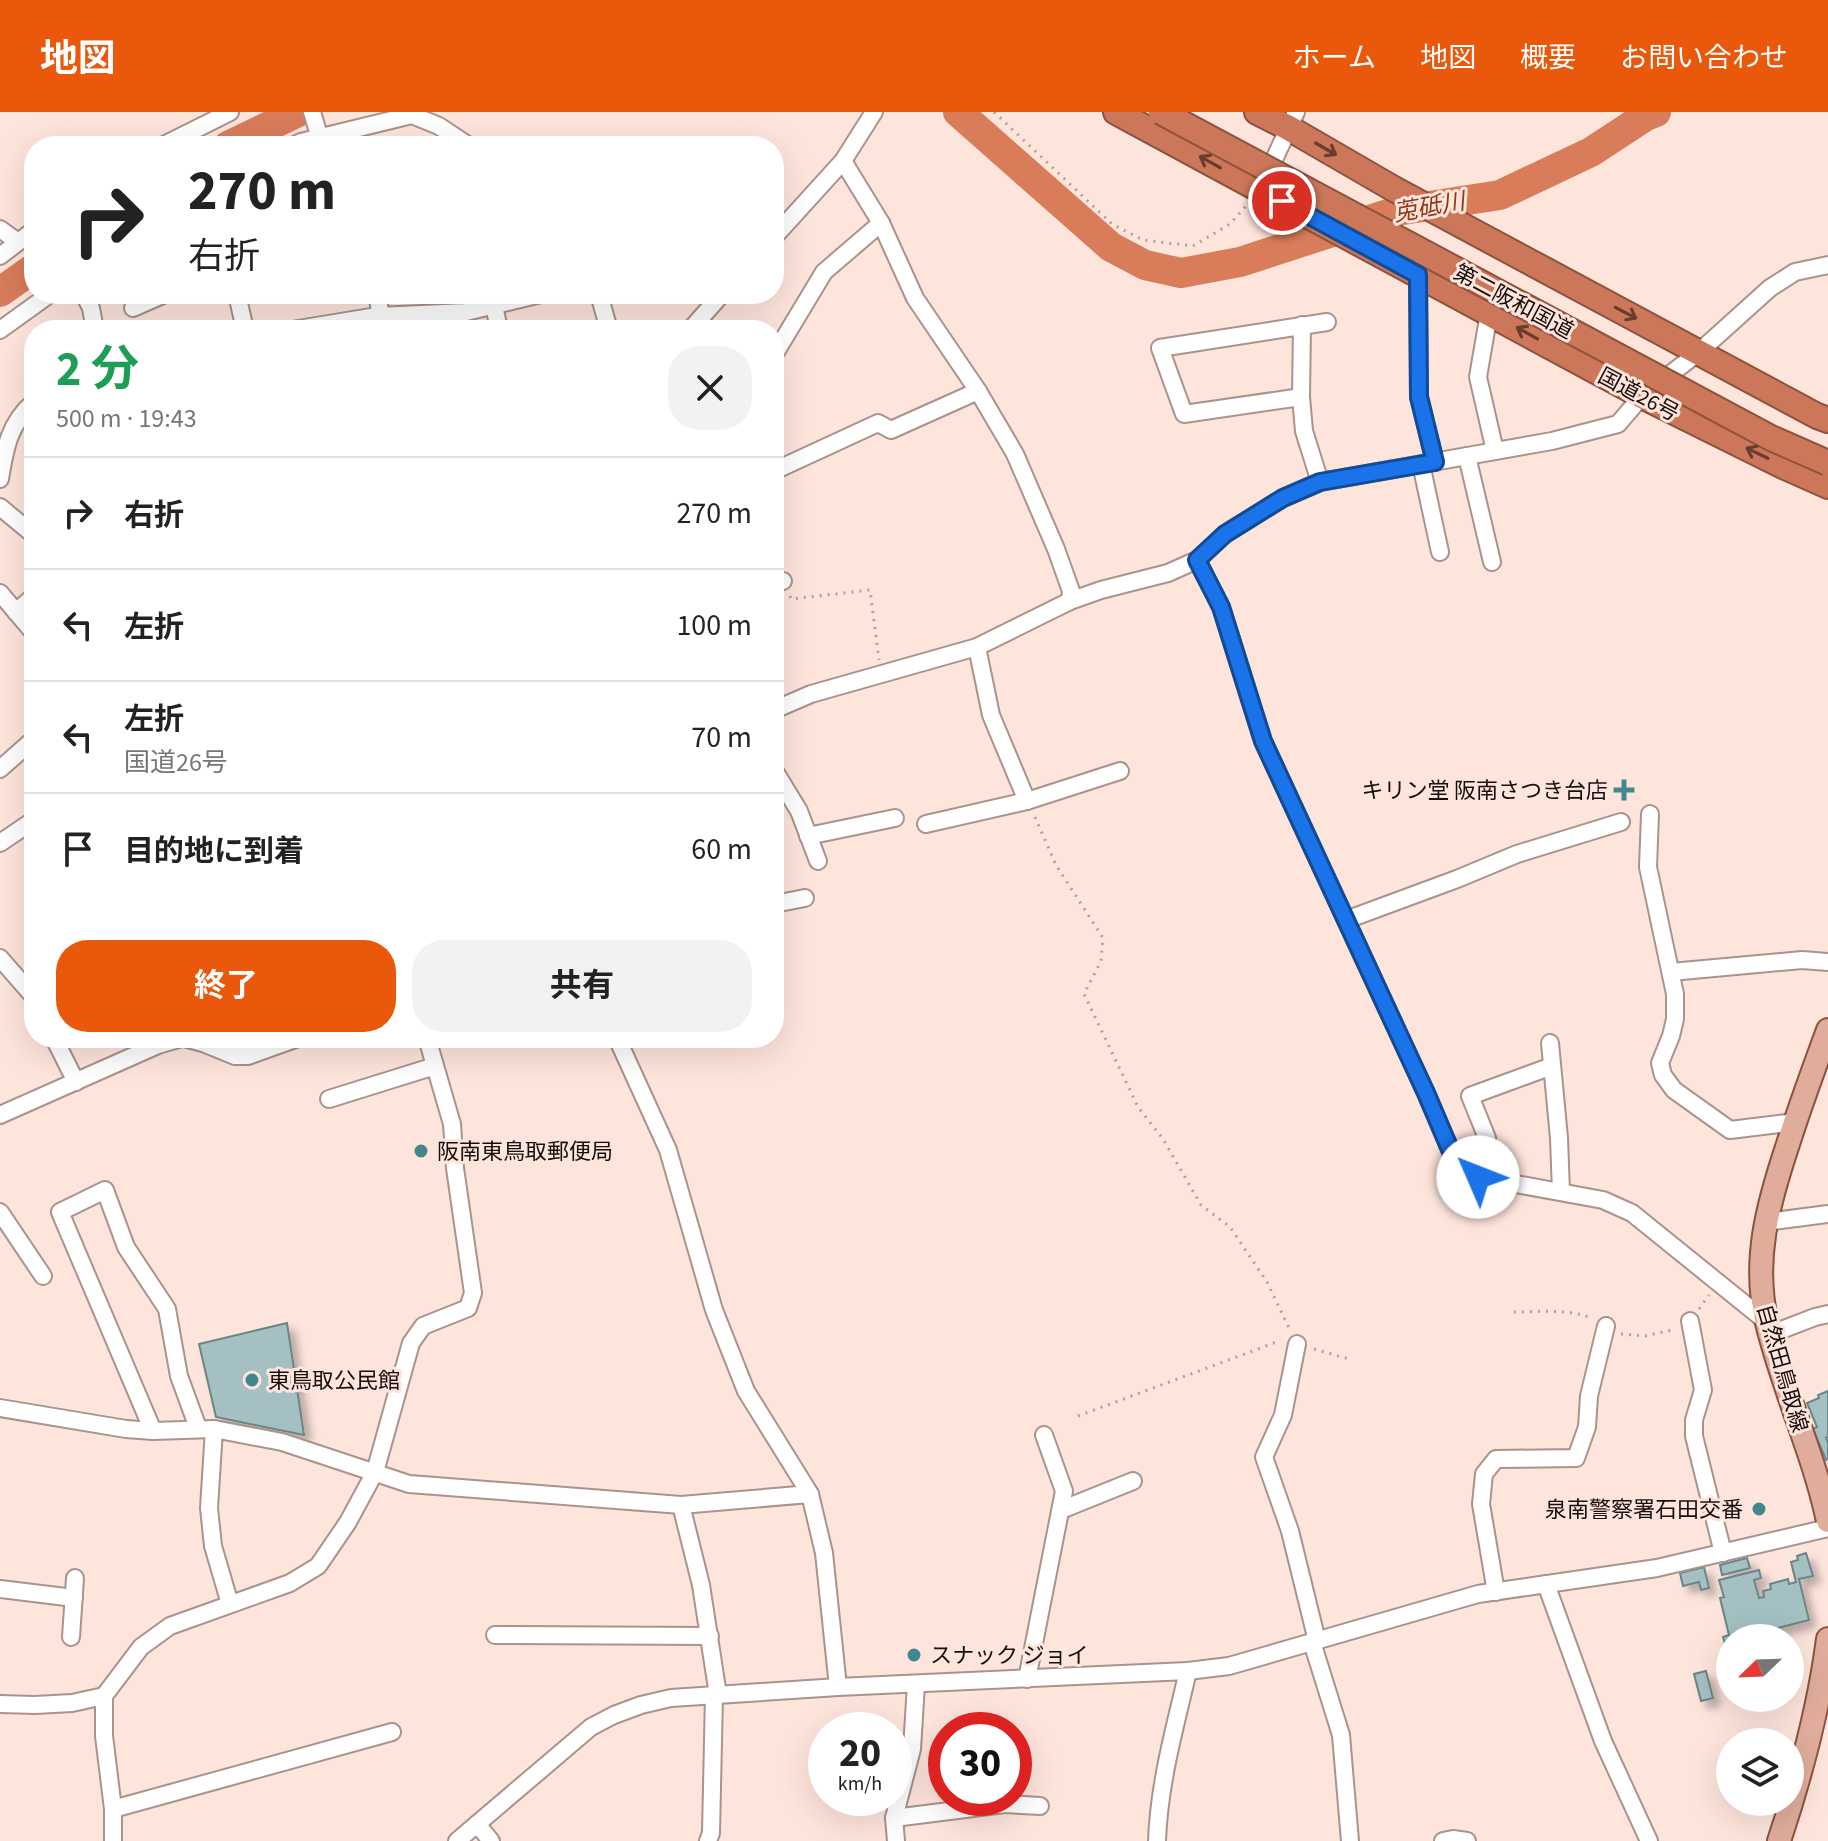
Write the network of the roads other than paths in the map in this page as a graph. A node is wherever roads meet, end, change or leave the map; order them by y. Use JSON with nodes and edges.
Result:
{"nodes":[{"id":1,"x":230,"y":112,"type":"edge"},
{"id":2,"x":312,"y":112,"type":"edge"},
{"id":3,"x":874,"y":112,"type":"edge"},
{"id":4,"x":1116,"y":112,"type":"edge"},
{"id":5,"x":1161,"y":112,"type":"edge"},
{"id":6,"x":1257,"y":112,"type":"edge"},
{"id":7,"x":1292,"y":119,"type":"edge"},
{"id":8,"x":182,"y":136,"type":"edge"},
{"id":9,"x":316,"y":136,"type":"edge"},
{"id":10,"x":335,"y":136,"type":"edge"},
{"id":11,"x":454,"y":136,"type":"edge"},
{"id":12,"x":843,"y":161,"type":"junction"},
{"id":13,"x":1261,"y":190,"type":"junction"},
{"id":14,"x":881,"y":223,"type":"junction"},
{"id":15,"x":784,"y":226,"type":"edge"},
{"id":16,"x":0,"y":229,"type":"edge"},
{"id":17,"x":24,"y":238,"type":"edge"},
{"id":18,"x":18,"y":242,"type":"junction"},
{"id":19,"x":0,"y":256,"type":"edge"},
{"id":20,"x":1828,"y":265,"type":"edge"},
{"id":21,"x":1418,"y":275,"type":"junction"},
{"id":22,"x":36,"y":304,"type":"edge"},
{"id":23,"x":142,"y":304,"type":"edge"},
{"id":24,"x":498,"y":304,"type":"edge"},
{"id":25,"x":713,"y":304,"type":"edge"},
{"id":26,"x":494,"y":305,"type":"junction"},
{"id":27,"x":133,"y":308,"type":"dead end"},
{"id":28,"x":1489,"y":313,"type":"junction"},
{"id":29,"x":389,"y":320,"type":"edge"},
{"id":30,"x":497,"y":320,"type":"edge"},
{"id":31,"x":699,"y":320,"type":"edge"},
{"id":32,"x":1327,"y":322,"type":"dead end"},
{"id":33,"x":1302,"y":325,"type":"junction"},
{"id":34,"x":0,"y":330,"type":"edge"},
{"id":35,"x":784,"y":338,"type":"edge"},
{"id":36,"x":1699,"y":352,"type":"junction"},
{"id":37,"x":978,"y":391,"type":"junction"},
{"id":38,"x":1642,"y":396,"type":"junction"},
{"id":39,"x":1301,"y":397,"type":"junction"},
{"id":40,"x":24,"y":413,"type":"edge"},
{"id":41,"x":1828,"y":420,"type":"edge"},
{"id":42,"x":1495,"y":451,"type":"junction"},
{"id":43,"x":1467,"y":456,"type":"junction"},
{"id":44,"x":1428,"y":463,"type":"junction"},
{"id":45,"x":1828,"y":463,"type":"edge"},
{"id":46,"x":784,"y":464,"type":"edge"},
{"id":47,"x":0,"y":479,"type":"edge"},
{"id":48,"x":1320,"y":482,"type":"junction"},
{"id":49,"x":1828,"y":486,"type":"edge"},
{"id":50,"x":0,"y":507,"type":"edge"},
{"id":51,"x":24,"y":527,"type":"edge"},
{"id":52,"x":1440,"y":552,"type":"dead end"},
{"id":53,"x":1197,"y":560,"type":"junction"},
{"id":54,"x":1492,"y":562,"type":"dead end"},
{"id":55,"x":0,"y":593,"type":"edge"},
{"id":56,"x":1070,"y":601,"type":"junction"},
{"id":57,"x":24,"y":605,"type":"edge"},
{"id":58,"x":16,"y":612,"type":"junction"},
{"id":59,"x":24,"y":621,"type":"edge"},
{"id":60,"x":977,"y":647,"type":"junction"},
{"id":61,"x":784,"y":706,"type":"edge"},
{"id":62,"x":24,"y":748,"type":"edge"},
{"id":63,"x":0,"y":769,"type":"edge"},
{"id":64,"x":1120,"y":771,"type":"dead end"},
{"id":65,"x":784,"y":786,"type":"edge"},
{"id":66,"x":1027,"y":801,"type":"junction"},
{"id":67,"x":1650,"y":814,"type":"dead end"},
{"id":68,"x":895,"y":818,"type":"dead end"},
{"id":69,"x":1621,"y":822,"type":"dead end"},
{"id":70,"x":926,"y":824,"type":"dead end"},
{"id":71,"x":24,"y":827,"type":"edge"},
{"id":72,"x":808,"y":836,"type":"junction"},
{"id":73,"x":0,"y":843,"type":"edge"},
{"id":74,"x":818,"y":861,"type":"dead end"},
{"id":75,"x":805,"y":898,"type":"dead end"},
{"id":76,"x":784,"y":902,"type":"edge"},
{"id":77,"x":1346,"y":920,"type":"junction"},
{"id":78,"x":0,"y":958,"type":"edge"},
{"id":79,"x":1828,"y":962,"type":"edge"},
{"id":80,"x":1671,"y":972,"type":"junction"},
{"id":81,"x":24,"y":986,"type":"edge"},
{"id":82,"x":1828,"y":1030,"type":"edge"},
{"id":83,"x":1550,"y":1043,"type":"dead end"},
{"id":84,"x":59,"y":1048,"type":"edge"},
{"id":85,"x":151,"y":1048,"type":"edge"},
{"id":86,"x":215,"y":1048,"type":"edge"},
{"id":87,"x":270,"y":1048,"type":"edge"},
{"id":88,"x":430,"y":1048,"type":"edge"},
{"id":89,"x":622,"y":1048,"type":"edge"},
{"id":90,"x":435,"y":1066,"type":"junction"},
{"id":91,"x":1552,"y":1066,"type":"junction"},
{"id":92,"x":76,"y":1082,"type":"junction"},
{"id":93,"x":329,"y":1099,"type":"dead end"},
{"id":94,"x":0,"y":1115,"type":"edge"},
{"id":95,"x":1795,"y":1122,"type":"junction"},
{"id":96,"x":1461,"y":1165,"type":"junction"},
{"id":97,"x":1561,"y":1192,"type":"junction"},
{"id":98,"x":0,"y":1212,"type":"edge"},
{"id":99,"x":1828,"y":1214,"type":"edge"},
{"id":100,"x":1766,"y":1222,"type":"junction"},
{"id":101,"x":43,"y":1276,"type":"dead end"},
{"id":102,"x":1828,"y":1314,"type":"edge"},
{"id":103,"x":1690,"y":1321,"type":"road end"},
{"id":104,"x":1606,"y":1326,"type":"road end"},
{"id":105,"x":1769,"y":1328,"type":"junction"},
{"id":106,"x":1297,"y":1344,"type":"road end"},
{"id":107,"x":0,"y":1408,"type":"edge"},
{"id":108,"x":206,"y":1429,"type":"junction"},
{"id":109,"x":153,"y":1431,"type":"junction"},
{"id":110,"x":1044,"y":1435,"type":"dead end"},
{"id":111,"x":375,"y":1472,"type":"junction"},
{"id":112,"x":1133,"y":1481,"type":"dead end"},
{"id":113,"x":810,"y":1494,"type":"junction"},
{"id":114,"x":681,"y":1505,"type":"junction"},
{"id":115,"x":1061,"y":1510,"type":"junction"},
{"id":116,"x":1828,"y":1521,"type":"edge"},
{"id":117,"x":1828,"y":1528,"type":"edge"},
{"id":118,"x":1723,"y":1553,"type":"junction"},
{"id":119,"x":75,"y":1578,"type":"dead end"},
{"id":120,"x":1546,"y":1584,"type":"junction"},
{"id":121,"x":0,"y":1589,"type":"edge"},
{"id":122,"x":1496,"y":1592,"type":"junction"},
{"id":123,"x":74,"y":1598,"type":"junction"},
{"id":124,"x":230,"y":1604,"type":"junction"},
{"id":125,"x":495,"y":1635,"type":"dead end"},
{"id":126,"x":710,"y":1636,"type":"junction"},
{"id":127,"x":71,"y":1637,"type":"dead end"},
{"id":128,"x":1828,"y":1639,"type":"edge"},
{"id":129,"x":1314,"y":1642,"type":"junction"},
{"id":130,"x":1188,"y":1671,"type":"junction"},
{"id":131,"x":1027,"y":1679,"type":"junction"},
{"id":132,"x":916,"y":1684,"type":"junction"},
{"id":133,"x":838,"y":1687,"type":"junction"},
{"id":134,"x":716,"y":1695,"type":"junction"},
{"id":135,"x":104,"y":1696,"type":"junction"},
{"id":136,"x":0,"y":1704,"type":"edge"},
{"id":137,"x":392,"y":1732,"type":"dead end"},
{"id":138,"x":1040,"y":1806,"type":"dead end"},
{"id":139,"x":113,"y":1809,"type":"junction"},
{"id":140,"x":894,"y":1818,"type":"junction"},
{"id":141,"x":477,"y":1824,"type":"junction"},
{"id":142,"x":113,"y":1841,"type":"edge"},
{"id":143,"x":457,"y":1841,"type":"edge"},
{"id":144,"x":491,"y":1841,"type":"edge"},
{"id":145,"x":708,"y":1841,"type":"edge"},
{"id":146,"x":896,"y":1841,"type":"edge"},
{"id":147,"x":1157,"y":1841,"type":"edge"},
{"id":148,"x":1350,"y":1841,"type":"edge"},
{"id":149,"x":1443,"y":1841,"type":"edge"},
{"id":150,"x":1467,"y":1841,"type":"edge"},
{"id":151,"x":1649,"y":1841,"type":"edge"},
{"id":152,"x":1780,"y":1841,"type":"edge"}],
"edges":[{"from":1,"to":8,"type":"street"},
{"from":2,"to":9,"type":"street"},
{"from":3,"to":12,"type":"street"},
{"from":13,"to":4,"type":"highway","name":"国道26号","one_way":true},
{"from":5,"to":45,"type":"highway","name":"第二阪和国道","bridge":true},
{"from":6,"to":7,"type":"highway"},
{"from":7,"to":13,"type":"street"},
{"from":7,"to":36,"type":"highway","one_way":true},
{"from":10,"to":11,"type":"street"},
{"from":12,"to":14,"type":"street"},
{"from":12,"to":15,"type":"street"},
{"from":13,"to":21,"type":"highway","name":"国道26号"},
{"from":14,"to":35,"type":"street"},
{"from":14,"to":37,"type":"street"},
{"from":16,"to":18,"type":"street"},
{"from":17,"to":18,"type":"street"},
{"from":18,"to":19,"type":"street"},
{"from":20,"to":36,"type":"street"},
{"from":21,"to":28,"type":"highway","name":"国道26号"},
{"from":21,"to":44,"type":"street"},
{"from":22,"to":34,"type":"street"},
{"from":23,"to":27,"type":"street"},
{"from":24,"to":26,"type":"street"},
{"from":25,"to":31,"type":"street"},
{"from":26,"to":29,"type":"street"},
{"from":26,"to":30,"type":"street"},
{"from":38,"to":28,"type":"highway","name":"国道26号","one_way":true},
{"from":28,"to":42,"type":"street"},
{"from":32,"to":33,"type":"street"},
{"from":33,"to":39,"type":"street"},
{"from":33,"to":39,"type":"street"},
{"from":36,"to":38,"type":"street"},
{"from":36,"to":41,"type":"highway"},
{"from":37,"to":46,"type":"street"},
{"from":37,"to":56,"type":"street"},
{"from":38,"to":42,"type":"street"},
{"from":49,"to":38,"type":"highway","name":"国道26号","one_way":true},
{"from":39,"to":48,"type":"street"},
{"from":40,"to":47,"type":"street"},
{"from":42,"to":43,"type":"street"},
{"from":43,"to":44,"type":"street"},
{"from":43,"to":54,"type":"street"},
{"from":44,"to":48,"type":"street"},
{"from":44,"to":52,"type":"street"},
{"from":48,"to":53,"type":"street"},
{"from":50,"to":51,"type":"street"},
{"from":53,"to":56,"type":"street"},
{"from":53,"to":77,"type":"street"},
{"from":55,"to":58,"type":"street"},
{"from":56,"to":60,"type":"street"},
{"from":57,"to":58,"type":"street"},
{"from":58,"to":59,"type":"street"},
{"from":60,"to":61,"type":"street"},
{"from":60,"to":66,"type":"street"},
{"from":62,"to":63,"type":"street"},
{"from":64,"to":66,"type":"street"},
{"from":65,"to":72,"type":"street"},
{"from":66,"to":70,"type":"street"},
{"from":67,"to":80,"type":"street"},
{"from":68,"to":72,"type":"street"},
{"from":69,"to":77,"type":"street"},
{"from":71,"to":73,"type":"street"},
{"from":72,"to":74,"type":"street"},
{"from":75,"to":76,"type":"street"},
{"from":77,"to":96,"type":"street"},
{"from":78,"to":81,"type":"street"},
{"from":79,"to":80,"type":"street"},
{"from":80,"to":95,"type":"street"},
{"from":82,"to":95,"type":"main road","name":"自然田鳥取線"},
{"from":83,"to":91,"type":"street"},
{"from":84,"to":92,"type":"street"},
{"from":85,"to":92,"type":"street"},
{"from":86,"to":87,"type":"street"},
{"from":88,"to":90,"type":"street"},
{"from":89,"to":113,"type":"street"},
{"from":90,"to":93,"type":"street"},
{"from":90,"to":111,"type":"street"},
{"from":91,"to":96,"type":"street"},
{"from":91,"to":97,"type":"street"},
{"from":92,"to":94,"type":"street"},
{"from":95,"to":100,"type":"main road","name":"自然田鳥取線"},
{"from":96,"to":97,"type":"street"},
{"from":97,"to":105,"type":"street"},
{"from":98,"to":101,"type":"street"},
{"from":99,"to":100,"type":"street"},
{"from":100,"to":105,"type":"main road","name":"自然田鳥取線"},
{"from":102,"to":105,"type":"street"},
{"from":103,"to":118,"type":"street"},
{"from":104,"to":122,"type":"street"},
{"from":105,"to":116,"type":"main road","name":"自然田鳥取線"},
{"from":106,"to":129,"type":"street"},
{"from":107,"to":109,"type":"street"},
{"from":108,"to":109,"type":"street"},
{"from":108,"to":109,"type":"street"},
{"from":108,"to":111,"type":"street"},
{"from":108,"to":124,"type":"street"},
{"from":110,"to":115,"type":"street"},
{"from":111,"to":114,"type":"street"},
{"from":111,"to":124,"type":"street"},
{"from":112,"to":115,"type":"street"},
{"from":113,"to":114,"type":"street"},
{"from":113,"to":133,"type":"street"},
{"from":114,"to":126,"type":"street"},
{"from":115,"to":131,"type":"street"},
{"from":117,"to":118,"type":"street"},
{"from":118,"to":120,"type":"street"},
{"from":119,"to":123,"type":"street"},
{"from":120,"to":122,"type":"street"},
{"from":120,"to":151,"type":"street"},
{"from":121,"to":123,"type":"street"},
{"from":122,"to":129,"type":"street"},
{"from":123,"to":127,"type":"street"},
{"from":124,"to":135,"type":"street"},
{"from":125,"to":126,"type":"street"},
{"from":126,"to":134,"type":"street"},
{"from":128,"to":152,"type":"main road"},
{"from":129,"to":130,"type":"street"},
{"from":129,"to":148,"type":"street"},
{"from":130,"to":131,"type":"street"},
{"from":130,"to":147,"type":"street"},
{"from":131,"to":132,"type":"street"},
{"from":132,"to":133,"type":"street"},
{"from":132,"to":140,"type":"street"},
{"from":133,"to":134,"type":"street"},
{"from":134,"to":141,"type":"street"},
{"from":134,"to":145,"type":"street"},
{"from":135,"to":136,"type":"street"},
{"from":135,"to":139,"type":"street"},
{"from":137,"to":139,"type":"street"},
{"from":138,"to":140,"type":"street"},
{"from":139,"to":142,"type":"street"},
{"from":140,"to":146,"type":"street"},
{"from":141,"to":143,"type":"street"},
{"from":141,"to":144,"type":"street"},
{"from":149,"to":150,"type":"street"}]}
